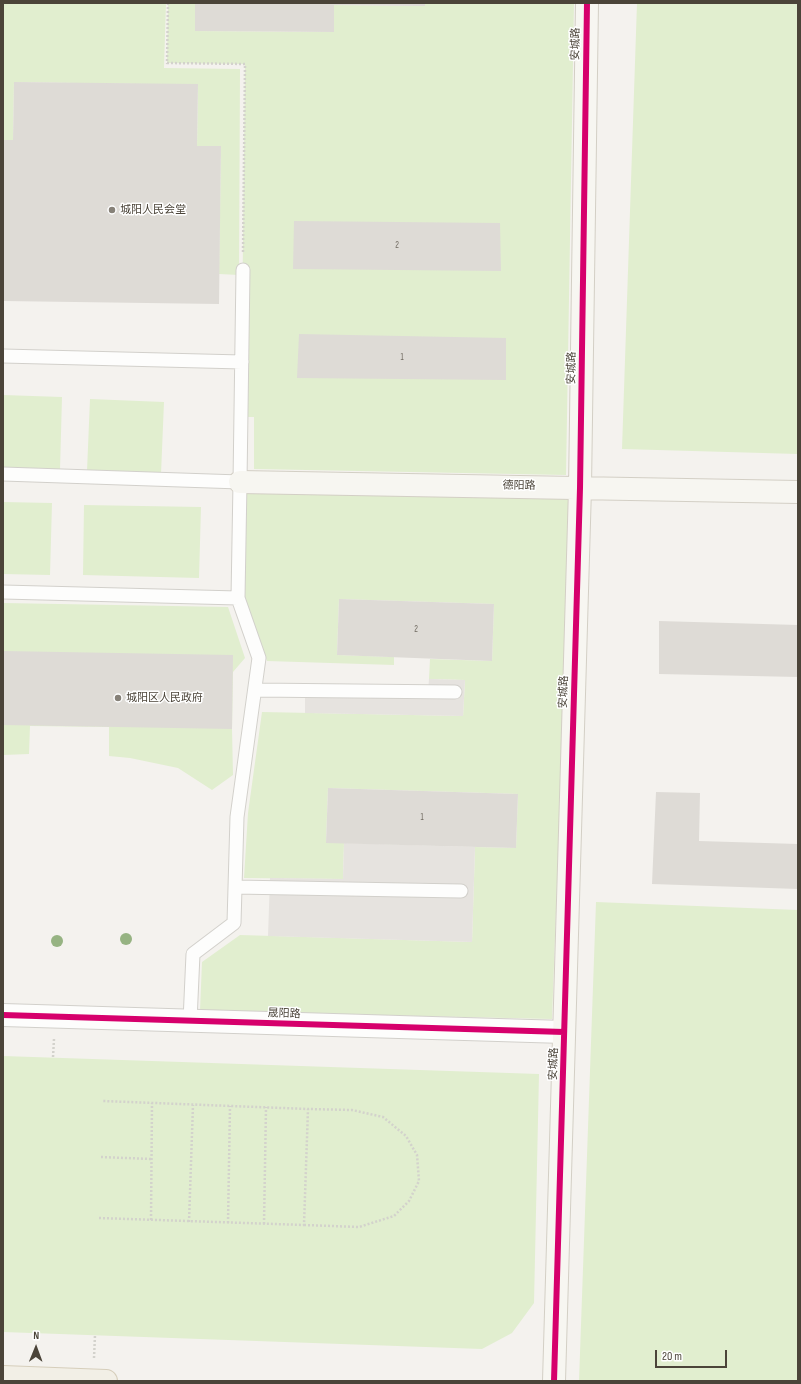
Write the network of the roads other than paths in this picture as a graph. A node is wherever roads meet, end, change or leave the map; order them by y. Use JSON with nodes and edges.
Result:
{"nodes":[{"id":1,"x":587,"y":3,"type":"edge"},
{"id":2,"x":243,"y":270,"type":"road end"},
{"id":3,"x":3,"y":356,"type":"edge"},
{"id":4,"x":242,"y":362,"type":"junction"},
{"id":5,"x":3,"y":474,"type":"edge"},
{"id":6,"x":240,"y":482,"type":"junction"},
{"id":7,"x":580,"y":488,"type":"junction"},
{"id":8,"x":798,"y":492,"type":"edge"},
{"id":9,"x":3,"y":592,"type":"edge"},
{"id":10,"x":238,"y":598,"type":"junction"},
{"id":11,"x":255,"y":690,"type":"junction"},
{"id":12,"x":455,"y":692,"type":"dead end"},
{"id":13,"x":235,"y":887,"type":"junction"},
{"id":14,"x":461,"y":891,"type":"dead end"},
{"id":15,"x":3,"y":1016,"type":"edge"},
{"id":16,"x":190,"y":1021,"type":"junction"},
{"id":17,"x":564,"y":1032,"type":"junction"},
{"id":18,"x":3,"y":1377,"type":"edge"},
{"id":19,"x":106,"y":1381,"type":"edge"},
{"id":20,"x":554,"y":1381,"type":"edge"}],
"edges":[{"from":1,"to":7,"type":"street","name":"安城路"},
{"from":2,"to":4,"type":"lane"},
{"from":3,"to":4,"type":"lane"},
{"from":4,"to":6,"type":"lane"},
{"from":5,"to":6,"type":"lane"},
{"from":6,"to":7,"type":"street","name":"德阳路"},
{"from":6,"to":10,"type":"lane"},
{"from":7,"to":8,"type":"street","name":"德阳路"},
{"from":7,"to":17,"type":"street","name":"安城路"},
{"from":9,"to":10,"type":"lane"},
{"from":10,"to":11,"type":"lane"},
{"from":11,"to":12,"type":"lane"},
{"from":11,"to":13,"type":"lane"},
{"from":13,"to":14,"type":"lane"},
{"from":13,"to":16,"type":"lane"},
{"from":15,"to":16,"type":"street","name":"晟阳路"},
{"from":16,"to":17,"type":"street","name":"晟阳路"},
{"from":17,"to":20,"type":"street","name":"安城路"},
{"from":18,"to":19,"type":"main road"}]}
